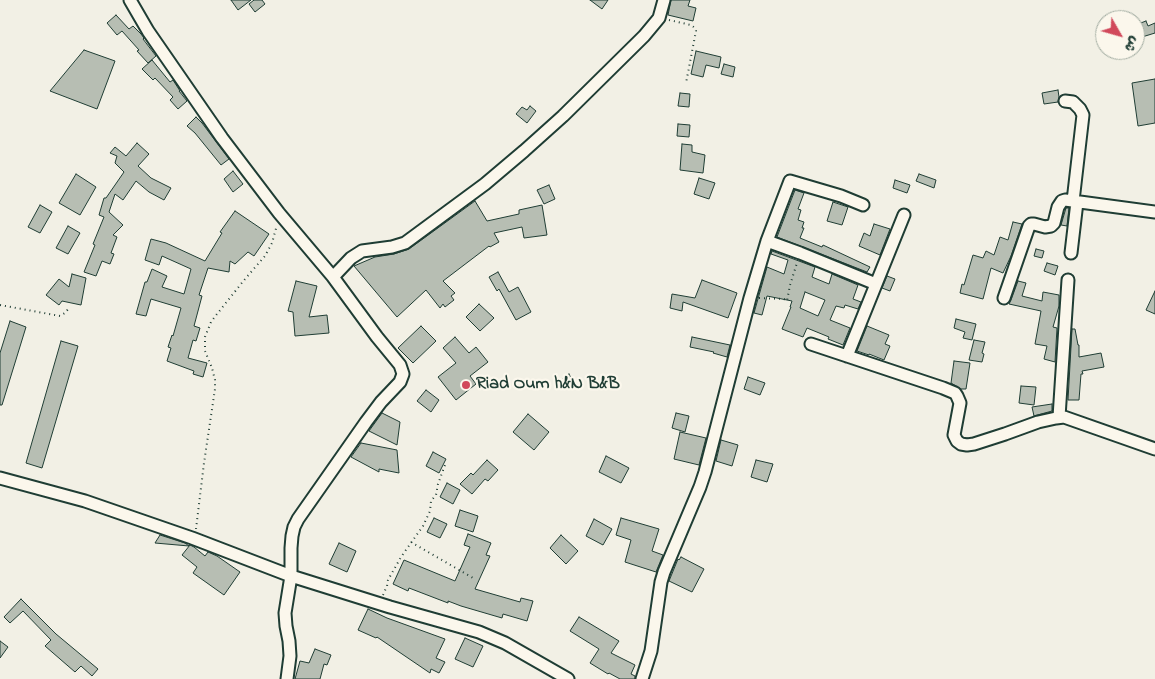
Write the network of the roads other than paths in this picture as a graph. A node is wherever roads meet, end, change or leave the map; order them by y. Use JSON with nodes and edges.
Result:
{"nodes":[{"id":1,"x":130,"y":0,"type":"edge"},
{"id":2,"x":664,"y":0,"type":"edge"},
{"id":3,"x":1065,"y":101,"type":"dead end"},
{"id":4,"x":1075,"y":201,"type":"junction"},
{"id":5,"x":863,"y":206,"type":"dead end"},
{"id":6,"x":1155,"y":212,"type":"edge"},
{"id":7,"x":904,"y":215,"type":"dead end"},
{"id":8,"x":767,"y":241,"type":"junction"},
{"id":9,"x":1071,"y":253,"type":"dead end"},
{"id":10,"x":333,"y":276,"type":"junction"},
{"id":11,"x":1068,"y":280,"type":"dead end"},
{"id":12,"x":876,"y":284,"type":"junction"},
{"id":13,"x":1004,"y":298,"type":"dead end"},
{"id":14,"x":811,"y":344,"type":"dead end"},
{"id":15,"x":848,"y":356,"type":"junction"},
{"id":16,"x":1059,"y":417,"type":"junction"},
{"id":17,"x":1155,"y":449,"type":"edge"},
{"id":18,"x":0,"y":478,"type":"edge"},
{"id":19,"x":291,"y":576,"type":"junction"},
{"id":20,"x":286,"y":679,"type":"edge"},
{"id":21,"x":568,"y":679,"type":"edge"},
{"id":22,"x":642,"y":679,"type":"edge"}],
"edges":[{"from":1,"to":10,"type":"street"},
{"from":2,"to":10,"type":"street"},
{"from":3,"to":4,"type":"street"},
{"from":4,"to":6,"type":"street"},
{"from":4,"to":9,"type":"street"},
{"from":4,"to":13,"type":"street"},
{"from":5,"to":8,"type":"street"},
{"from":7,"to":12,"type":"street"},
{"from":8,"to":12,"type":"street"},
{"from":8,"to":22,"type":"street"},
{"from":10,"to":19,"type":"street"},
{"from":11,"to":16,"type":"street"},
{"from":12,"to":15,"type":"street"},
{"from":14,"to":15,"type":"street"},
{"from":15,"to":16,"type":"street"},
{"from":16,"to":17,"type":"street"},
{"from":18,"to":19,"type":"street"},
{"from":19,"to":20,"type":"street"},
{"from":19,"to":21,"type":"street"}]}
